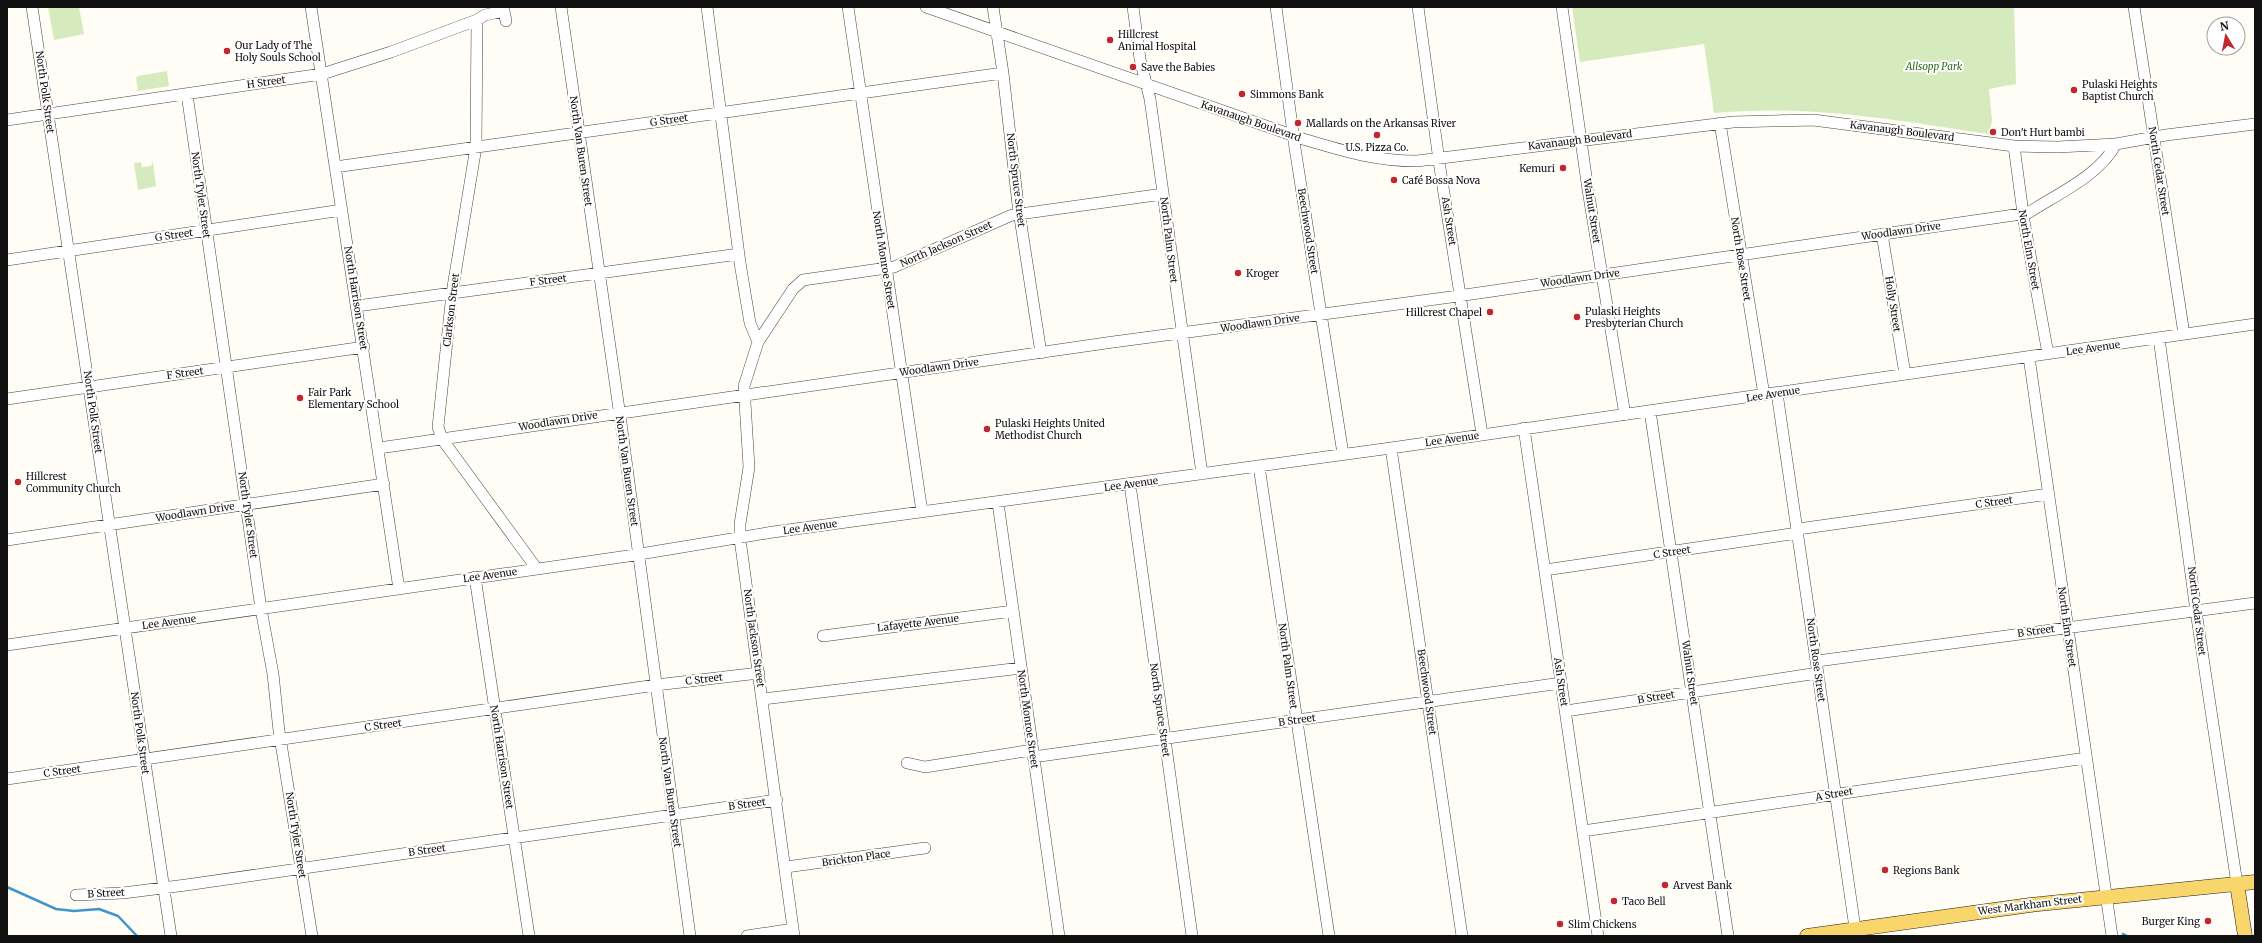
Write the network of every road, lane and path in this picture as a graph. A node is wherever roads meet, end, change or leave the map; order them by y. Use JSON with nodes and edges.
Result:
{"nodes":[{"id":1,"x":32,"y":7,"type":"edge"},
{"id":2,"x":311,"y":7,"type":"edge"},
{"id":3,"x":561,"y":7,"type":"edge"},
{"id":4,"x":707,"y":7,"type":"edge"},
{"id":5,"x":848,"y":7,"type":"edge"},
{"id":6,"x":926,"y":7,"type":"edge"},
{"id":7,"x":993,"y":7,"type":"edge"},
{"id":8,"x":1133,"y":7,"type":"edge"},
{"id":9,"x":1276,"y":7,"type":"edge"},
{"id":10,"x":1418,"y":7,"type":"edge"},
{"id":11,"x":1562,"y":7,"type":"edge"},
{"id":12,"x":2134,"y":7,"type":"edge"},
{"id":13,"x":477,"y":20,"type":"junction"},
{"id":14,"x":506,"y":21,"type":"dead end"},
{"id":15,"x":997,"y":32,"type":"junction"},
{"id":16,"x":1003,"y":73,"type":"junction"},
{"id":17,"x":322,"y":74,"type":"junction"},
{"id":18,"x":1146,"y":84,"type":"junction"},
{"id":19,"x":859,"y":93,"type":"junction"},
{"id":20,"x":187,"y":94,"type":"junction"},
{"id":21,"x":48,"y":113,"type":"junction"},
{"id":22,"x":721,"y":113,"type":"junction"},
{"id":23,"x":7,"y":120,"type":"edge"},
{"id":24,"x":1720,"y":123,"type":"junction"},
{"id":25,"x":2255,"y":124,"type":"edge"},
{"id":26,"x":579,"y":133,"type":"junction"},
{"id":27,"x":1293,"y":135,"type":"junction"},
{"id":28,"x":2154,"y":137,"type":"junction"},
{"id":29,"x":1581,"y":140,"type":"junction"},
{"id":30,"x":2116,"y":144,"type":"junction"},
{"id":31,"x":2014,"y":146,"type":"junction"},
{"id":32,"x":476,"y":147,"type":"junction"},
{"id":33,"x":1439,"y":158,"type":"junction"},
{"id":34,"x":335,"y":167,"type":"junction"},
{"id":35,"x":1163,"y":194,"type":"junction"},
{"id":36,"x":342,"y":210,"type":"junction"},
{"id":37,"x":1020,"y":214,"type":"junction"},
{"id":38,"x":2022,"y":214,"type":"junction"},
{"id":39,"x":206,"y":230,"type":"junction"},
{"id":40,"x":1882,"y":234,"type":"junction"},
{"id":41,"x":69,"y":250,"type":"junction"},
{"id":42,"x":739,"y":254,"type":"junction"},
{"id":43,"x":1740,"y":255,"type":"junction"},
{"id":44,"x":7,"y":260,"type":"edge"},
{"id":45,"x":885,"y":268,"type":"junction"},
{"id":46,"x":599,"y":274,"type":"junction"},
{"id":47,"x":1602,"y":275,"type":"junction"},
{"id":48,"x":452,"y":293,"type":"junction"},
{"id":49,"x":1460,"y":296,"type":"junction"},
{"id":50,"x":357,"y":306,"type":"junction"},
{"id":51,"x":1321,"y":315,"type":"junction"},
{"id":52,"x":2255,"y":324,"type":"edge"},
{"id":53,"x":1181,"y":334,"type":"junction"},
{"id":54,"x":2184,"y":334,"type":"junction"},
{"id":55,"x":2160,"y":338,"type":"junction"},
{"id":56,"x":758,"y":342,"type":"junction"},
{"id":57,"x":364,"y":347,"type":"junction"},
{"id":58,"x":1041,"y":353,"type":"junction"},
{"id":59,"x":2048,"y":354,"type":"junction"},
{"id":60,"x":2029,"y":357,"type":"junction"},
{"id":61,"x":227,"y":367,"type":"junction"},
{"id":62,"x":901,"y":373,"type":"junction"},
{"id":63,"x":1905,"y":374,"type":"junction"},
{"id":64,"x":89,"y":387,"type":"junction"},
{"id":65,"x":1777,"y":393,"type":"junction"},
{"id":66,"x":1764,"y":395,"type":"junction"},
{"id":67,"x":744,"y":396,"type":"junction"},
{"id":68,"x":7,"y":399,"type":"edge"},
{"id":69,"x":1650,"y":411,"type":"junction"},
{"id":70,"x":619,"y":412,"type":"junction"},
{"id":71,"x":1625,"y":415,"type":"junction"},
{"id":72,"x":1524,"y":428,"type":"junction"},
{"id":73,"x":1482,"y":434,"type":"junction"},
{"id":74,"x":442,"y":439,"type":"junction"},
{"id":75,"x":379,"y":448,"type":"junction"},
{"id":76,"x":1391,"y":448,"type":"junction"},
{"id":77,"x":1343,"y":454,"type":"junction"},
{"id":78,"x":1259,"y":466,"type":"junction"},
{"id":79,"x":1202,"y":474,"type":"junction"},
{"id":80,"x":384,"y":484,"type":"junction"},
{"id":81,"x":1130,"y":484,"type":"junction"},
{"id":82,"x":2049,"y":494,"type":"junction"},
{"id":83,"x":998,"y":503,"type":"junction"},
{"id":84,"x":246,"y":504,"type":"junction"},
{"id":85,"x":922,"y":512,"type":"junction"},
{"id":86,"x":110,"y":524,"type":"junction"},
{"id":87,"x":1798,"y":531,"type":"junction"},
{"id":88,"x":740,"y":539,"type":"junction"},
{"id":89,"x":7,"y":540,"type":"edge"},
{"id":90,"x":1672,"y":552,"type":"junction"},
{"id":91,"x":638,"y":554,"type":"junction"},
{"id":92,"x":537,"y":569,"type":"junction"},
{"id":93,"x":1545,"y":570,"type":"junction"},
{"id":94,"x":475,"y":577,"type":"junction"},
{"id":95,"x":399,"y":589,"type":"junction"},
{"id":96,"x":2255,"y":603,"type":"edge"},
{"id":97,"x":261,"y":609,"type":"junction"},
{"id":98,"x":1013,"y":611,"type":"junction"},
{"id":99,"x":2196,"y":611,"type":"junction"},
{"id":100,"x":2068,"y":627,"type":"junction"},
{"id":101,"x":125,"y":628,"type":"junction"},
{"id":102,"x":823,"y":636,"type":"dead end"},
{"id":103,"x":7,"y":645,"type":"edge"},
{"id":104,"x":1817,"y":661,"type":"junction"},
{"id":105,"x":1021,"y":668,"type":"junction"},
{"id":106,"x":759,"y":673,"type":"junction"},
{"id":107,"x":1818,"y":673,"type":"junction"},
{"id":108,"x":1562,"y":683,"type":"junction"},
{"id":109,"x":656,"y":685,"type":"junction"},
{"id":110,"x":1692,"y":692,"type":"junction"},
{"id":111,"x":763,"y":699,"type":"junction"},
{"id":112,"x":1429,"y":702,"type":"junction"},
{"id":113,"x":494,"y":709,"type":"junction"},
{"id":114,"x":1566,"y":711,"type":"junction"},
{"id":115,"x":1296,"y":720,"type":"junction"},
{"id":116,"x":280,"y":739,"type":"junction"},
{"id":117,"x":1164,"y":739,"type":"junction"},
{"id":118,"x":1033,"y":753,"type":"junction"},
{"id":119,"x":2086,"y":758,"type":"junction"},
{"id":120,"x":144,"y":759,"type":"junction"},
{"id":121,"x":906,"y":763,"type":"dead end"},
{"id":122,"x":7,"y":779,"type":"edge"},
{"id":123,"x":1835,"y":793,"type":"junction"},
{"id":124,"x":777,"y":800,"type":"junction"},
{"id":125,"x":1710,"y":813,"type":"junction"},
{"id":126,"x":673,"y":814,"type":"junction"},
{"id":127,"x":1583,"y":831,"type":"junction"},
{"id":128,"x":515,"y":837,"type":"junction"},
{"id":129,"x":925,"y":848,"type":"dead end"},
{"id":130,"x":786,"y":867,"type":"junction"},
{"id":131,"x":302,"y":868,"type":"junction"},
{"id":132,"x":2255,"y":882,"type":"edge"},
{"id":133,"x":2237,"y":884,"type":"junction"},
{"id":134,"x":164,"y":887,"type":"junction"},
{"id":135,"x":76,"y":894,"type":"dead end"},
{"id":136,"x":2106,"y":897,"type":"junction"},
{"id":137,"x":1855,"y":928,"type":"junction"},
{"id":138,"x":794,"y":933,"type":"edge"},
{"id":139,"x":171,"y":936,"type":"edge"},
{"id":140,"x":312,"y":936,"type":"edge"},
{"id":141,"x":529,"y":936,"type":"edge"},
{"id":142,"x":690,"y":936,"type":"edge"},
{"id":143,"x":747,"y":936,"type":"edge"},
{"id":144,"x":1059,"y":936,"type":"edge"},
{"id":145,"x":1192,"y":936,"type":"edge"},
{"id":146,"x":1330,"y":936,"type":"edge"},
{"id":147,"x":1462,"y":936,"type":"edge"},
{"id":148,"x":1598,"y":936,"type":"edge"},
{"id":149,"x":1728,"y":936,"type":"edge"},
{"id":150,"x":1807,"y":936,"type":"edge"},
{"id":151,"x":2112,"y":936,"type":"edge"},
{"id":152,"x":2245,"y":936,"type":"edge"}],
"edges":[{"from":1,"to":21,"type":"street","name":"North Polk Street"},
{"from":2,"to":17,"type":"street","name":"North Harrison Street"},
{"from":3,"to":26,"type":"street","name":"North Van Buren Street"},
{"from":4,"to":22,"type":"street"},
{"from":5,"to":19,"type":"street","name":"North Monroe Street"},
{"from":6,"to":15,"type":"street","name":"Kavanaugh Boulevard"},
{"from":7,"to":15,"type":"street","name":"North Spruce Street"},
{"from":8,"to":18,"type":"street","name":"North Palm Street"},
{"from":9,"to":27,"type":"street","name":"Beechwood Street"},
{"from":10,"to":33,"type":"street","name":"Ash Street"},
{"from":11,"to":29,"type":"street","name":"Walnut Street"},
{"from":12,"to":28,"type":"street","name":"North Cedar Street"},
{"from":13,"to":14,"type":"street","name":"H Street"},
{"from":13,"to":17,"type":"street","name":"H Street"},
{"from":13,"to":32,"type":"street","name":"Clarkson Street"},
{"from":15,"to":16,"type":"street","name":"North Spruce Street"},
{"from":15,"to":18,"type":"street","name":"Kavanaugh Boulevard"},
{"from":16,"to":19,"type":"street","name":"G Street"},
{"from":16,"to":37,"type":"street","name":"North Spruce Street"},
{"from":17,"to":20,"type":"street","name":"H Street"},
{"from":17,"to":34,"type":"street","name":"North Harrison Street"},
{"from":18,"to":27,"type":"street","name":"Kavanaugh Boulevard"},
{"from":18,"to":35,"type":"street","name":"North Palm Street"},
{"from":19,"to":22,"type":"street","name":"G Street"},
{"from":19,"to":45,"type":"street","name":"North Monroe Street"},
{"from":20,"to":21,"type":"street","name":"H Street"},
{"from":20,"to":39,"type":"street","name":"North Tyler Street"},
{"from":21,"to":23,"type":"street","name":"H Street"},
{"from":21,"to":41,"type":"street","name":"North Polk Street"},
{"from":22,"to":26,"type":"street","name":"G Street"},
{"from":22,"to":42,"type":"street"},
{"from":24,"to":29,"type":"street","name":"Kavanaugh Boulevard"},
{"from":24,"to":31,"type":"street","name":"Kavanaugh Boulevard"},
{"from":24,"to":43,"type":"street","name":"North Rose Street"},
{"from":25,"to":28,"type":"street","name":"Kavanaugh Boulevard"},
{"from":26,"to":32,"type":"street","name":"G Street"},
{"from":26,"to":46,"type":"street","name":"North Van Buren Street"},
{"from":27,"to":33,"type":"street","name":"Kavanaugh Boulevard"},
{"from":27,"to":51,"type":"street","name":"Beechwood Street"},
{"from":28,"to":30,"type":"street","name":"Kavanaugh Boulevard"},
{"from":28,"to":54,"type":"street","name":"North Cedar Street"},
{"from":29,"to":33,"type":"street","name":"Kavanaugh Boulevard"},
{"from":29,"to":47,"type":"street","name":"Walnut Street"},
{"from":30,"to":31,"type":"street","name":"Kavanaugh Boulevard"},
{"from":30,"to":38,"type":"street","name":"Woodlawn Drive"},
{"from":31,"to":38,"type":"street","name":"North Elm Street"},
{"from":32,"to":34,"type":"street","name":"G Street"},
{"from":32,"to":48,"type":"street","name":"Clarkson Street"},
{"from":33,"to":49,"type":"street","name":"Ash Street"},
{"from":34,"to":36,"type":"street","name":"North Harrison Street"},
{"from":35,"to":37,"type":"street","name":"North Jackson Street"},
{"from":35,"to":53,"type":"street","name":"North Palm Street"},
{"from":36,"to":39,"type":"street","name":"G Street"},
{"from":36,"to":50,"type":"street","name":"North Harrison Street"},
{"from":37,"to":45,"type":"street","name":"North Jackson Street"},
{"from":37,"to":58,"type":"street","name":"North Spruce Street"},
{"from":38,"to":40,"type":"street","name":"Woodlawn Drive"},
{"from":38,"to":59,"type":"street","name":"North Elm Street"},
{"from":39,"to":41,"type":"street","name":"G Street"},
{"from":39,"to":61,"type":"street","name":"North Tyler Street"},
{"from":40,"to":43,"type":"street","name":"Woodlawn Drive"},
{"from":40,"to":63,"type":"street","name":"Holly Street"},
{"from":41,"to":44,"type":"street","name":"G Street"},
{"from":41,"to":64,"type":"street","name":"North Polk Street"},
{"from":42,"to":46,"type":"street","name":"F Street"},
{"from":42,"to":56,"type":"street"},
{"from":43,"to":47,"type":"street","name":"Woodlawn Drive"},
{"from":43,"to":66,"type":"street","name":"North Rose Street"},
{"from":45,"to":56,"type":"street","name":"North Jackson Street"},
{"from":45,"to":62,"type":"street","name":"North Monroe Street"},
{"from":46,"to":48,"type":"street","name":"F Street"},
{"from":46,"to":70,"type":"street","name":"North Van Buren Street"},
{"from":47,"to":49,"type":"street","name":"Woodlawn Drive"},
{"from":47,"to":71,"type":"street","name":"Walnut Street"},
{"from":48,"to":50,"type":"street","name":"F Street"},
{"from":48,"to":74,"type":"street","name":"Clarkson Street"},
{"from":49,"to":51,"type":"street","name":"Woodlawn Drive"},
{"from":49,"to":73,"type":"street","name":"Ash Street"},
{"from":50,"to":57,"type":"street","name":"North Harrison Street"},
{"from":51,"to":53,"type":"street","name":"Woodlawn Drive"},
{"from":51,"to":77,"type":"street","name":"Beechwood Street"},
{"from":52,"to":54,"type":"street","name":"Lee Avenue"},
{"from":53,"to":58,"type":"street","name":"Woodlawn Drive"},
{"from":53,"to":79,"type":"street","name":"North Palm Street"},
{"from":54,"to":55,"type":"street","name":"Lee Avenue"},
{"from":55,"to":59,"type":"street","name":"Lee Avenue"},
{"from":55,"to":99,"type":"street","name":"North Cedar Street"},
{"from":56,"to":67,"type":"street","name":"North Jackson Street"},
{"from":57,"to":61,"type":"street","name":"F Street"},
{"from":57,"to":75,"type":"street","name":"North Harrison Street"},
{"from":58,"to":62,"type":"street","name":"Woodlawn Drive"},
{"from":59,"to":60,"type":"street","name":"Lee Avenue"},
{"from":60,"to":63,"type":"street","name":"Lee Avenue"},
{"from":60,"to":82,"type":"street","name":"North Elm Street"},
{"from":61,"to":64,"type":"street","name":"F Street"},
{"from":61,"to":84,"type":"street","name":"North Tyler Street"},
{"from":62,"to":67,"type":"street","name":"Woodlawn Drive"},
{"from":62,"to":85,"type":"street","name":"North Monroe Street"},
{"from":63,"to":65,"type":"street","name":"Lee Avenue"},
{"from":64,"to":68,"type":"street","name":"F Street"},
{"from":64,"to":86,"type":"street","name":"North Polk Street"},
{"from":65,"to":66,"type":"street","name":"Lee Avenue"},
{"from":65,"to":87,"type":"street","name":"North Rose Street"},
{"from":66,"to":69,"type":"street","name":"Lee Avenue"},
{"from":67,"to":70,"type":"street","name":"Woodlawn Drive"},
{"from":67,"to":88,"type":"street","name":"North Jackson Street"},
{"from":69,"to":71,"type":"street","name":"Lee Avenue"},
{"from":69,"to":90,"type":"street","name":"Walnut Street"},
{"from":70,"to":74,"type":"street","name":"Woodlawn Drive"},
{"from":70,"to":91,"type":"street","name":"North Van Buren Street"},
{"from":71,"to":72,"type":"street","name":"Lee Avenue"},
{"from":72,"to":73,"type":"street","name":"Lee Avenue"},
{"from":72,"to":93,"type":"street","name":"Ash Street"},
{"from":73,"to":76,"type":"street","name":"Lee Avenue"},
{"from":74,"to":75,"type":"street","name":"Woodlawn Drive"},
{"from":74,"to":92,"type":"street","name":"Clarkson Street"},
{"from":75,"to":80,"type":"street","name":"North Harrison Street"},
{"from":76,"to":77,"type":"street","name":"Lee Avenue"},
{"from":76,"to":112,"type":"street","name":"Beechwood Street"},
{"from":77,"to":78,"type":"street","name":"Lee Avenue"},
{"from":78,"to":79,"type":"street","name":"Lee Avenue"},
{"from":78,"to":115,"type":"street","name":"North Palm Street"},
{"from":79,"to":81,"type":"street","name":"Lee Avenue"},
{"from":80,"to":84,"type":"street","name":"Woodlawn Drive"},
{"from":80,"to":95,"type":"street","name":"North Harrison Street"},
{"from":81,"to":83,"type":"street","name":"Lee Avenue"},
{"from":81,"to":117,"type":"street","name":"North Spruce Street"},
{"from":82,"to":87,"type":"street","name":"C Street"},
{"from":82,"to":100,"type":"street","name":"North Elm Street"},
{"from":83,"to":85,"type":"street","name":"Lee Avenue"},
{"from":83,"to":98,"type":"street","name":"North Monroe Street"},
{"from":84,"to":86,"type":"street","name":"Woodlawn Drive"},
{"from":84,"to":97,"type":"street","name":"North Tyler Street"},
{"from":85,"to":88,"type":"street","name":"Lee Avenue"},
{"from":86,"to":89,"type":"street","name":"Woodlawn Drive"},
{"from":86,"to":101,"type":"street","name":"North Polk Street"},
{"from":87,"to":90,"type":"street","name":"C Street"},
{"from":87,"to":104,"type":"street","name":"North Rose Street"},
{"from":88,"to":91,"type":"street","name":"Lee Avenue"},
{"from":88,"to":106,"type":"street","name":"North Jackson Street"},
{"from":90,"to":93,"type":"street","name":"C Street"},
{"from":90,"to":110,"type":"street","name":"Walnut Street"},
{"from":91,"to":92,"type":"street","name":"Lee Avenue"},
{"from":91,"to":109,"type":"street","name":"North Van Buren Street"},
{"from":92,"to":94,"type":"street","name":"Lee Avenue"},
{"from":93,"to":108,"type":"street","name":"Ash Street"},
{"from":94,"to":95,"type":"street","name":"Lee Avenue"},
{"from":94,"to":113,"type":"street","name":"North Harrison Street"},
{"from":95,"to":97,"type":"street","name":"Lee Avenue"},
{"from":96,"to":99,"type":"street","name":"B Street"},
{"from":97,"to":101,"type":"street","name":"Lee Avenue"},
{"from":97,"to":116,"type":"street","name":"North Tyler Street"},
{"from":98,"to":102,"type":"street","name":"Lafayette Avenue"},
{"from":98,"to":105,"type":"street","name":"North Monroe Street"},
{"from":99,"to":100,"type":"street","name":"B Street"},
{"from":99,"to":133,"type":"street","name":"North Cedar Street"},
{"from":100,"to":104,"type":"street","name":"B Street"},
{"from":100,"to":119,"type":"street","name":"North Elm Street"},
{"from":101,"to":103,"type":"street","name":"Lee Avenue"},
{"from":101,"to":120,"type":"street","name":"North Polk Street"},
{"from":104,"to":107,"type":"street","name":"North Rose Street"},
{"from":105,"to":111,"type":"street"},
{"from":105,"to":118,"type":"street","name":"North Monroe Street"},
{"from":106,"to":109,"type":"street","name":"C Street"},
{"from":106,"to":111,"type":"street","name":"North Jackson Street"},
{"from":107,"to":110,"type":"street","name":"B Street"},
{"from":107,"to":123,"type":"street","name":"North Rose Street"},
{"from":108,"to":112,"type":"street","name":"B Street"},
{"from":108,"to":114,"type":"street","name":"Ash Street"},
{"from":109,"to":113,"type":"street","name":"C Street"},
{"from":109,"to":126,"type":"street","name":"North Van Buren Street"},
{"from":110,"to":114,"type":"street","name":"B Street"},
{"from":110,"to":125,"type":"street","name":"Walnut Street"},
{"from":111,"to":124,"type":"street","name":"North Jackson Street"},
{"from":112,"to":115,"type":"street","name":"B Street"},
{"from":112,"to":147,"type":"street","name":"Beechwood Street"},
{"from":113,"to":116,"type":"street","name":"C Street"},
{"from":113,"to":128,"type":"street","name":"North Harrison Street"},
{"from":114,"to":127,"type":"street","name":"Ash Street"},
{"from":115,"to":117,"type":"street","name":"B Street"},
{"from":115,"to":146,"type":"street","name":"North Palm Street"},
{"from":116,"to":120,"type":"street","name":"C Street"},
{"from":116,"to":131,"type":"street","name":"North Tyler Street"},
{"from":117,"to":118,"type":"street","name":"B Street"},
{"from":117,"to":145,"type":"street","name":"North Spruce Street"},
{"from":118,"to":121,"type":"street","name":"B Street"},
{"from":118,"to":144,"type":"street","name":"North Monroe Street"},
{"from":119,"to":123,"type":"street","name":"A Street"},
{"from":119,"to":136,"type":"street","name":"North Elm Street"},
{"from":120,"to":122,"type":"street","name":"C Street"},
{"from":120,"to":134,"type":"street","name":"North Polk Street"},
{"from":123,"to":125,"type":"street","name":"A Street"},
{"from":123,"to":137,"type":"street","name":"North Rose Street"},
{"from":124,"to":126,"type":"street","name":"B Street"},
{"from":124,"to":130,"type":"street","name":"North Jackson Street"},
{"from":125,"to":127,"type":"street","name":"A Street"},
{"from":125,"to":149,"type":"street","name":"Walnut Street"},
{"from":126,"to":128,"type":"street","name":"B Street"},
{"from":126,"to":142,"type":"street","name":"North Van Buren Street"},
{"from":127,"to":148,"type":"street","name":"Ash Street"},
{"from":128,"to":131,"type":"street","name":"B Street"},
{"from":128,"to":141,"type":"street","name":"North Harrison Street"},
{"from":129,"to":130,"type":"street","name":"Brickton Place"},
{"from":130,"to":138,"type":"street","name":"North Jackson Street"},
{"from":131,"to":134,"type":"street","name":"B Street"},
{"from":131,"to":140,"type":"street","name":"North Tyler Street"},
{"from":132,"to":133,"type":"main road","name":"West Markham Street"},
{"from":133,"to":136,"type":"main road","name":"West Markham Street"},
{"from":133,"to":152,"type":"main road"},
{"from":134,"to":135,"type":"street","name":"B Street"},
{"from":134,"to":139,"type":"street","name":"North Polk Street"},
{"from":136,"to":137,"type":"main road","name":"West Markham Street"},
{"from":136,"to":151,"type":"street","name":"North Elm Street"},
{"from":137,"to":150,"type":"main road","name":"West Markham Street"},
{"from":138,"to":143,"type":"street"}]}
